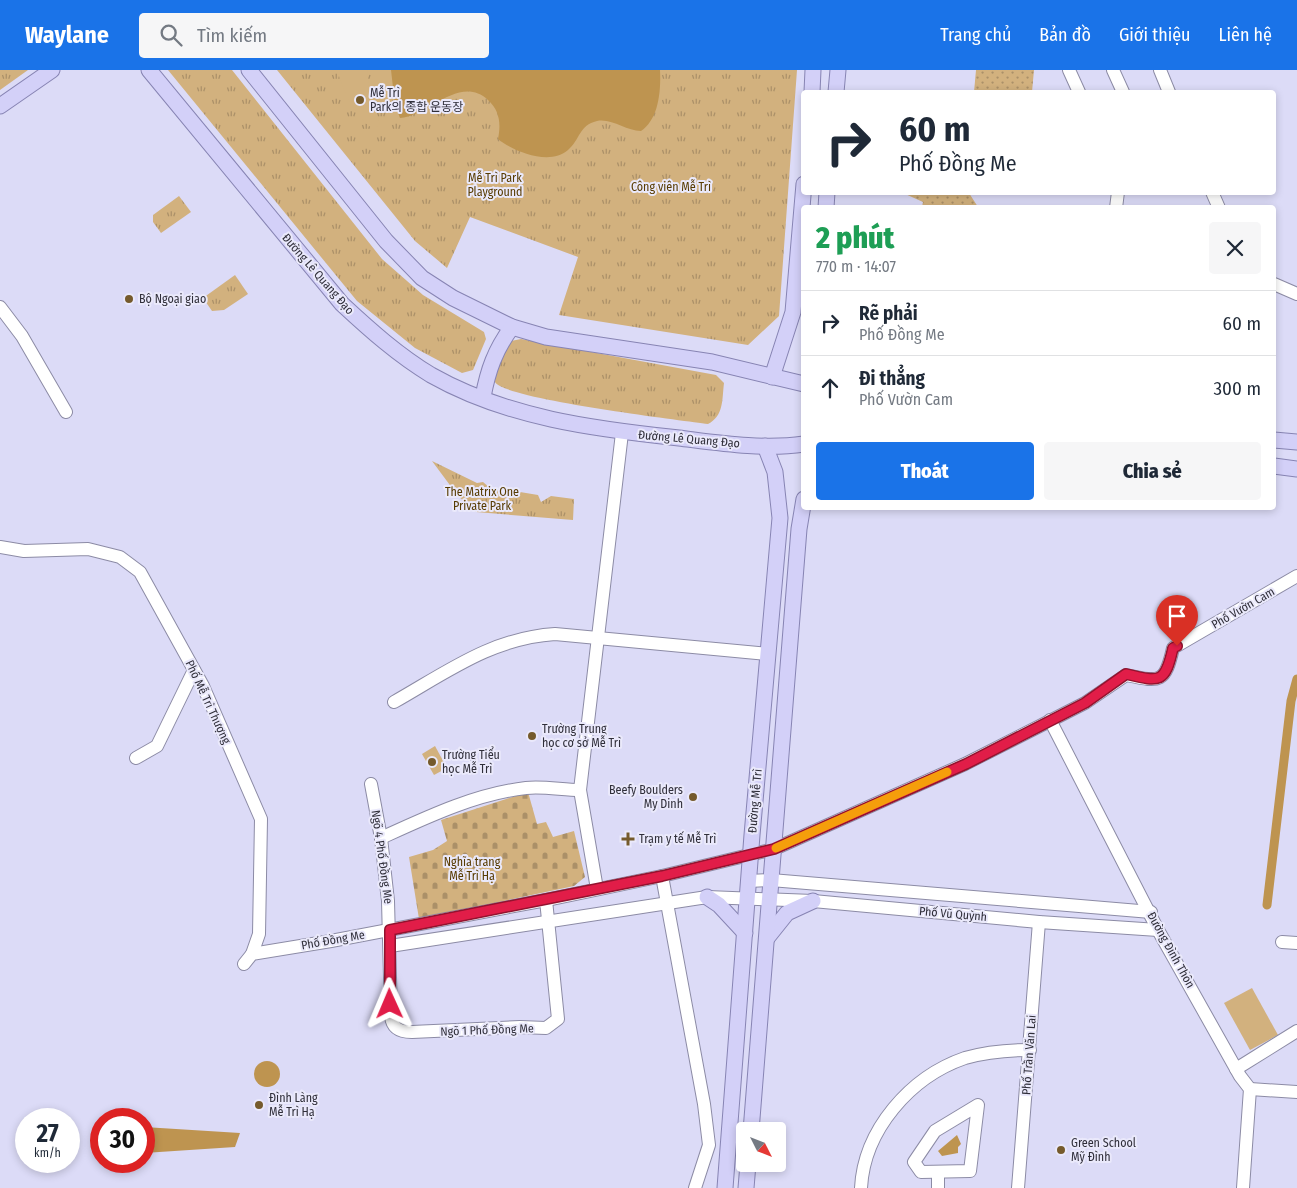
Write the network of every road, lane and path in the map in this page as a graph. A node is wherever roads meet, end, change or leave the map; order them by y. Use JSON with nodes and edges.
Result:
{"nodes":[{"id":1,"x":52,"y":70,"type":"edge"},
{"id":2,"x":149,"y":70,"type":"edge"},
{"id":3,"x":249,"y":70,"type":"edge"},
{"id":4,"x":814,"y":70,"type":"edge"},
{"id":5,"x":838,"y":70,"type":"edge"},
{"id":6,"x":1069,"y":70,"type":"edge"},
{"id":7,"x":1113,"y":70,"type":"edge"},
{"id":8,"x":1160,"y":70,"type":"edge"},
{"id":9,"x":812,"y":90,"type":"edge"},
{"id":10,"x":836,"y":90,"type":"edge"},
{"id":11,"x":1078,"y":90,"type":"edge"},
{"id":12,"x":1122,"y":90,"type":"edge"},
{"id":13,"x":1168,"y":90,"type":"edge"},
{"id":14,"x":0,"y":106,"type":"edge"},
{"id":15,"x":801,"y":248,"type":"edge"},
{"id":16,"x":1276,"y":285,"type":"edge"},
{"id":17,"x":1297,"y":294,"type":"edge"},
{"id":18,"x":0,"y":307,"type":"edge"},
{"id":19,"x":798,"y":312,"type":"edge"},
{"id":20,"x":512,"y":327,"type":"junction"},
{"id":21,"x":772,"y":377,"type":"junction"},
{"id":22,"x":801,"y":383,"type":"edge"},
{"id":23,"x":483,"y":397,"type":"junction"},
{"id":24,"x":66,"y":412,"type":"dead end"},
{"id":25,"x":622,"y":433,"type":"junction"},
{"id":26,"x":1276,"y":440,"type":"edge"},
{"id":27,"x":1297,"y":442,"type":"edge"},
{"id":28,"x":801,"y":444,"type":"edge"},
{"id":29,"x":765,"y":446,"type":"junction"},
{"id":30,"x":1276,"y":466,"type":"edge"},
{"id":31,"x":1297,"y":468,"type":"edge"},
{"id":32,"x":801,"y":510,"type":"edge"},
{"id":33,"x":780,"y":516,"type":"junction"},
{"id":34,"x":800,"y":516,"type":"junction"},
{"id":35,"x":0,"y":547,"type":"edge"},
{"id":36,"x":1297,"y":576,"type":"edge"},
{"id":37,"x":599,"y":639,"type":"junction"},
{"id":38,"x":768,"y":654,"type":"junction"},
{"id":39,"x":194,"y":670,"type":"junction"},
{"id":40,"x":394,"y":702,"type":"dead end"},
{"id":41,"x":1050,"y":720,"type":"junction"},
{"id":42,"x":136,"y":758,"type":"dead end"},
{"id":43,"x":371,"y":784,"type":"dead end"},
{"id":44,"x":580,"y":790,"type":"junction"},
{"id":45,"x":381,"y":838,"type":"junction"},
{"id":46,"x":774,"y":849,"type":"junction"},
{"id":47,"x":750,"y":856,"type":"junction"},
{"id":48,"x":662,"y":876,"type":"junction"},
{"id":49,"x":771,"y":880,"type":"junction"},
{"id":50,"x":749,"y":881,"type":"junction"},
{"id":51,"x":597,"y":889,"type":"junction"},
{"id":52,"x":707,"y":897,"type":"junction"},
{"id":53,"x":749,"y":898,"type":"junction"},
{"id":54,"x":770,"y":898,"type":"junction"},
{"id":55,"x":546,"y":900,"type":"junction"},
{"id":56,"x":813,"y":901,"type":"junction"},
{"id":57,"x":667,"y":903,"type":"junction"},
{"id":58,"x":1150,"y":912,"type":"junction"},
{"id":59,"x":548,"y":922,"type":"junction"},
{"id":60,"x":1039,"y":922,"type":"junction"},
{"id":61,"x":390,"y":930,"type":"junction"},
{"id":62,"x":1158,"y":930,"type":"junction"},
{"id":63,"x":745,"y":933,"type":"junction"},
{"id":64,"x":766,"y":940,"type":"junction"},
{"id":65,"x":1282,"y":942,"type":"dead end"},
{"id":66,"x":1297,"y":943,"type":"edge"},
{"id":67,"x":390,"y":946,"type":"junction"},
{"id":68,"x":248,"y":959,"type":"joint"},
{"id":69,"x":1297,"y":1031,"type":"edge"},
{"id":70,"x":412,"y":1032,"type":"joint"},
{"id":71,"x":1030,"y":1050,"type":"junction"},
{"id":72,"x":1236,"y":1069,"type":"junction"},
{"id":73,"x":1250,"y":1089,"type":"junction"},
{"id":74,"x":1297,"y":1092,"type":"edge"},
{"id":75,"x":752,"y":1122,"type":"edge"},
{"id":76,"x":747,"y":1172,"type":"edge"},
{"id":77,"x":938,"y":1172,"type":"junction"},
{"id":78,"x":695,"y":1188,"type":"edge"},
{"id":79,"x":724,"y":1188,"type":"edge"},
{"id":80,"x":746,"y":1188,"type":"edge"},
{"id":81,"x":861,"y":1188,"type":"edge"},
{"id":82,"x":938,"y":1188,"type":"edge"},
{"id":83,"x":1018,"y":1188,"type":"edge"},
{"id":84,"x":1243,"y":1188,"type":"edge"}],
"edges":[{"from":1,"to":14,"type":"main road"},
{"from":2,"to":23,"type":"main road","name":"Đường Lê Quang Đạo"},
{"from":3,"to":20,"type":"main road"},
{"from":4,"to":9,"type":"main road"},
{"from":5,"to":10,"type":"main road"},
{"from":6,"to":11,"type":"street"},
{"from":7,"to":12,"type":"street"},
{"from":8,"to":13,"type":"street"},
{"from":15,"to":19,"type":"main road"},
{"from":16,"to":17,"type":"street"},
{"from":18,"to":24,"type":"street"},
{"from":19,"to":21,"type":"main road"},
{"from":20,"to":21,"type":"main road"},
{"from":20,"to":23,"type":"main road"},
{"from":21,"to":22,"type":"main road"},
{"from":23,"to":25,"type":"main road","name":"Đường Lê Quang Đạo"},
{"from":25,"to":29,"type":"main road","name":"Đường Lê Quang Đạo"},
{"from":25,"to":37,"type":"street"},
{"from":26,"to":27,"type":"main road"},
{"from":28,"to":29,"type":"main road","name":"Đường Lê Quang Đạo"},
{"from":29,"to":33,"type":"main road","name":"Đường Mễ Trì"},
{"from":30,"to":31,"type":"main road"},
{"from":32,"to":34,"type":"main road","name":"Đường Mễ Trì"},
{"from":33,"to":34,"type":"main road"},
{"from":33,"to":38,"type":"main road","name":"Đường Mễ Trì"},
{"from":34,"to":46,"type":"main road","name":"Đường Mễ Trì"},
{"from":35,"to":39,"type":"street","name":"Phố Mễ Trì Thượng"},
{"from":36,"to":41,"type":"street","name":"Phố Vườn Cam"},
{"from":37,"to":38,"type":"street"},
{"from":37,"to":40,"type":"street"},
{"from":37,"to":44,"type":"street"},
{"from":38,"to":47,"type":"main road","name":"Đường Mễ Trì"},
{"from":39,"to":42,"type":"street"},
{"from":39,"to":68,"type":"street","name":"Phố Mễ Trì Thượng"},
{"from":41,"to":46,"type":"street","name":"Phố Vườn Cam"},
{"from":41,"to":58,"type":"street","name":"Đường Đình Thôn"},
{"from":43,"to":45,"type":"street","name":"Ngõ 4 Phố Đồng Me"},
{"from":44,"to":45,"type":"street"},
{"from":44,"to":51,"type":"street"},
{"from":45,"to":61,"type":"street","name":"Ngõ 4 Phố Đồng Me"},
{"from":46,"to":47,"type":"street","name":"Phố Vườn Cam"},
{"from":46,"to":49,"type":"main road","name":"Đường Mễ Trì"},
{"from":47,"to":48,"type":"street","name":"Phố Đồng Me"},
{"from":47,"to":50,"type":"main road","name":"Đường Mễ Trì"},
{"from":48,"to":51,"type":"street","name":"Phố Đồng Me"},
{"from":48,"to":57,"type":"street"},
{"from":49,"to":50,"type":"street"},
{"from":49,"to":54,"type":"main road","name":"Đường Mễ Trì"},
{"from":49,"to":58,"type":"street","name":"Phố Vũ Quỳnh"},
{"from":50,"to":53,"type":"main road","name":"Đường Mễ Trì"},
{"from":51,"to":55,"type":"street","name":"Phố Đồng Me"},
{"from":52,"to":53,"type":"street"},
{"from":52,"to":57,"type":"street"},
{"from":52,"to":63,"type":"main road"},
{"from":53,"to":54,"type":"street","name":"Phố Vũ Quỳnh"},
{"from":53,"to":63,"type":"main road","name":"Đường Mễ Trì"},
{"from":54,"to":56,"type":"street","name":"Phố Vũ Quỳnh"},
{"from":54,"to":64,"type":"main road","name":"Đường Mễ Trì"},
{"from":55,"to":59,"type":"street","name":"Ngõ 1 Phố Đồng Me"},
{"from":55,"to":61,"type":"street","name":"Phố Đồng Me"},
{"from":56,"to":60,"type":"street","name":"Phố Vũ Quỳnh"},
{"from":56,"to":64,"type":"main road"},
{"from":57,"to":59,"type":"street"},
{"from":57,"to":78,"type":"street"},
{"from":58,"to":62,"type":"street","name":"Đường Đình Thôn"},
{"from":59,"to":67,"type":"street"},
{"from":59,"to":70,"type":"street","name":"Ngõ 1 Phố Đồng Me"},
{"from":60,"to":62,"type":"street","name":"Phố Vũ Quỳnh"},
{"from":60,"to":71,"type":"street","name":"Phố Trần Văn Lai"},
{"from":61,"to":67,"type":"street","name":"Ngõ 4 Phố Đồng Me"},
{"from":61,"to":68,"type":"street","name":"Phố Đồng Me"},
{"from":62,"to":72,"type":"street","name":"Đường Đình Thôn"},
{"from":63,"to":79,"type":"main road","name":"Đường Mễ Trì"},
{"from":64,"to":75,"type":"main road","name":"Đường Mễ Trì"},
{"from":65,"to":66,"type":"street"},
{"from":67,"to":70,"type":"street","name":"Ngõ 4 Phố Đồng Me"},
{"from":69,"to":72,"type":"street"},
{"from":71,"to":81,"type":"street"},
{"from":71,"to":83,"type":"street","name":"Phố Trần Văn Lai"},
{"from":72,"to":73,"type":"street","name":"Đường Đình Thôn"},
{"from":73,"to":74,"type":"street"},
{"from":73,"to":84,"type":"street"},
{"from":76,"to":80,"type":"main road"},
{"from":77,"to":77,"type":"street"},
{"from":77,"to":82,"type":"street"}]}
